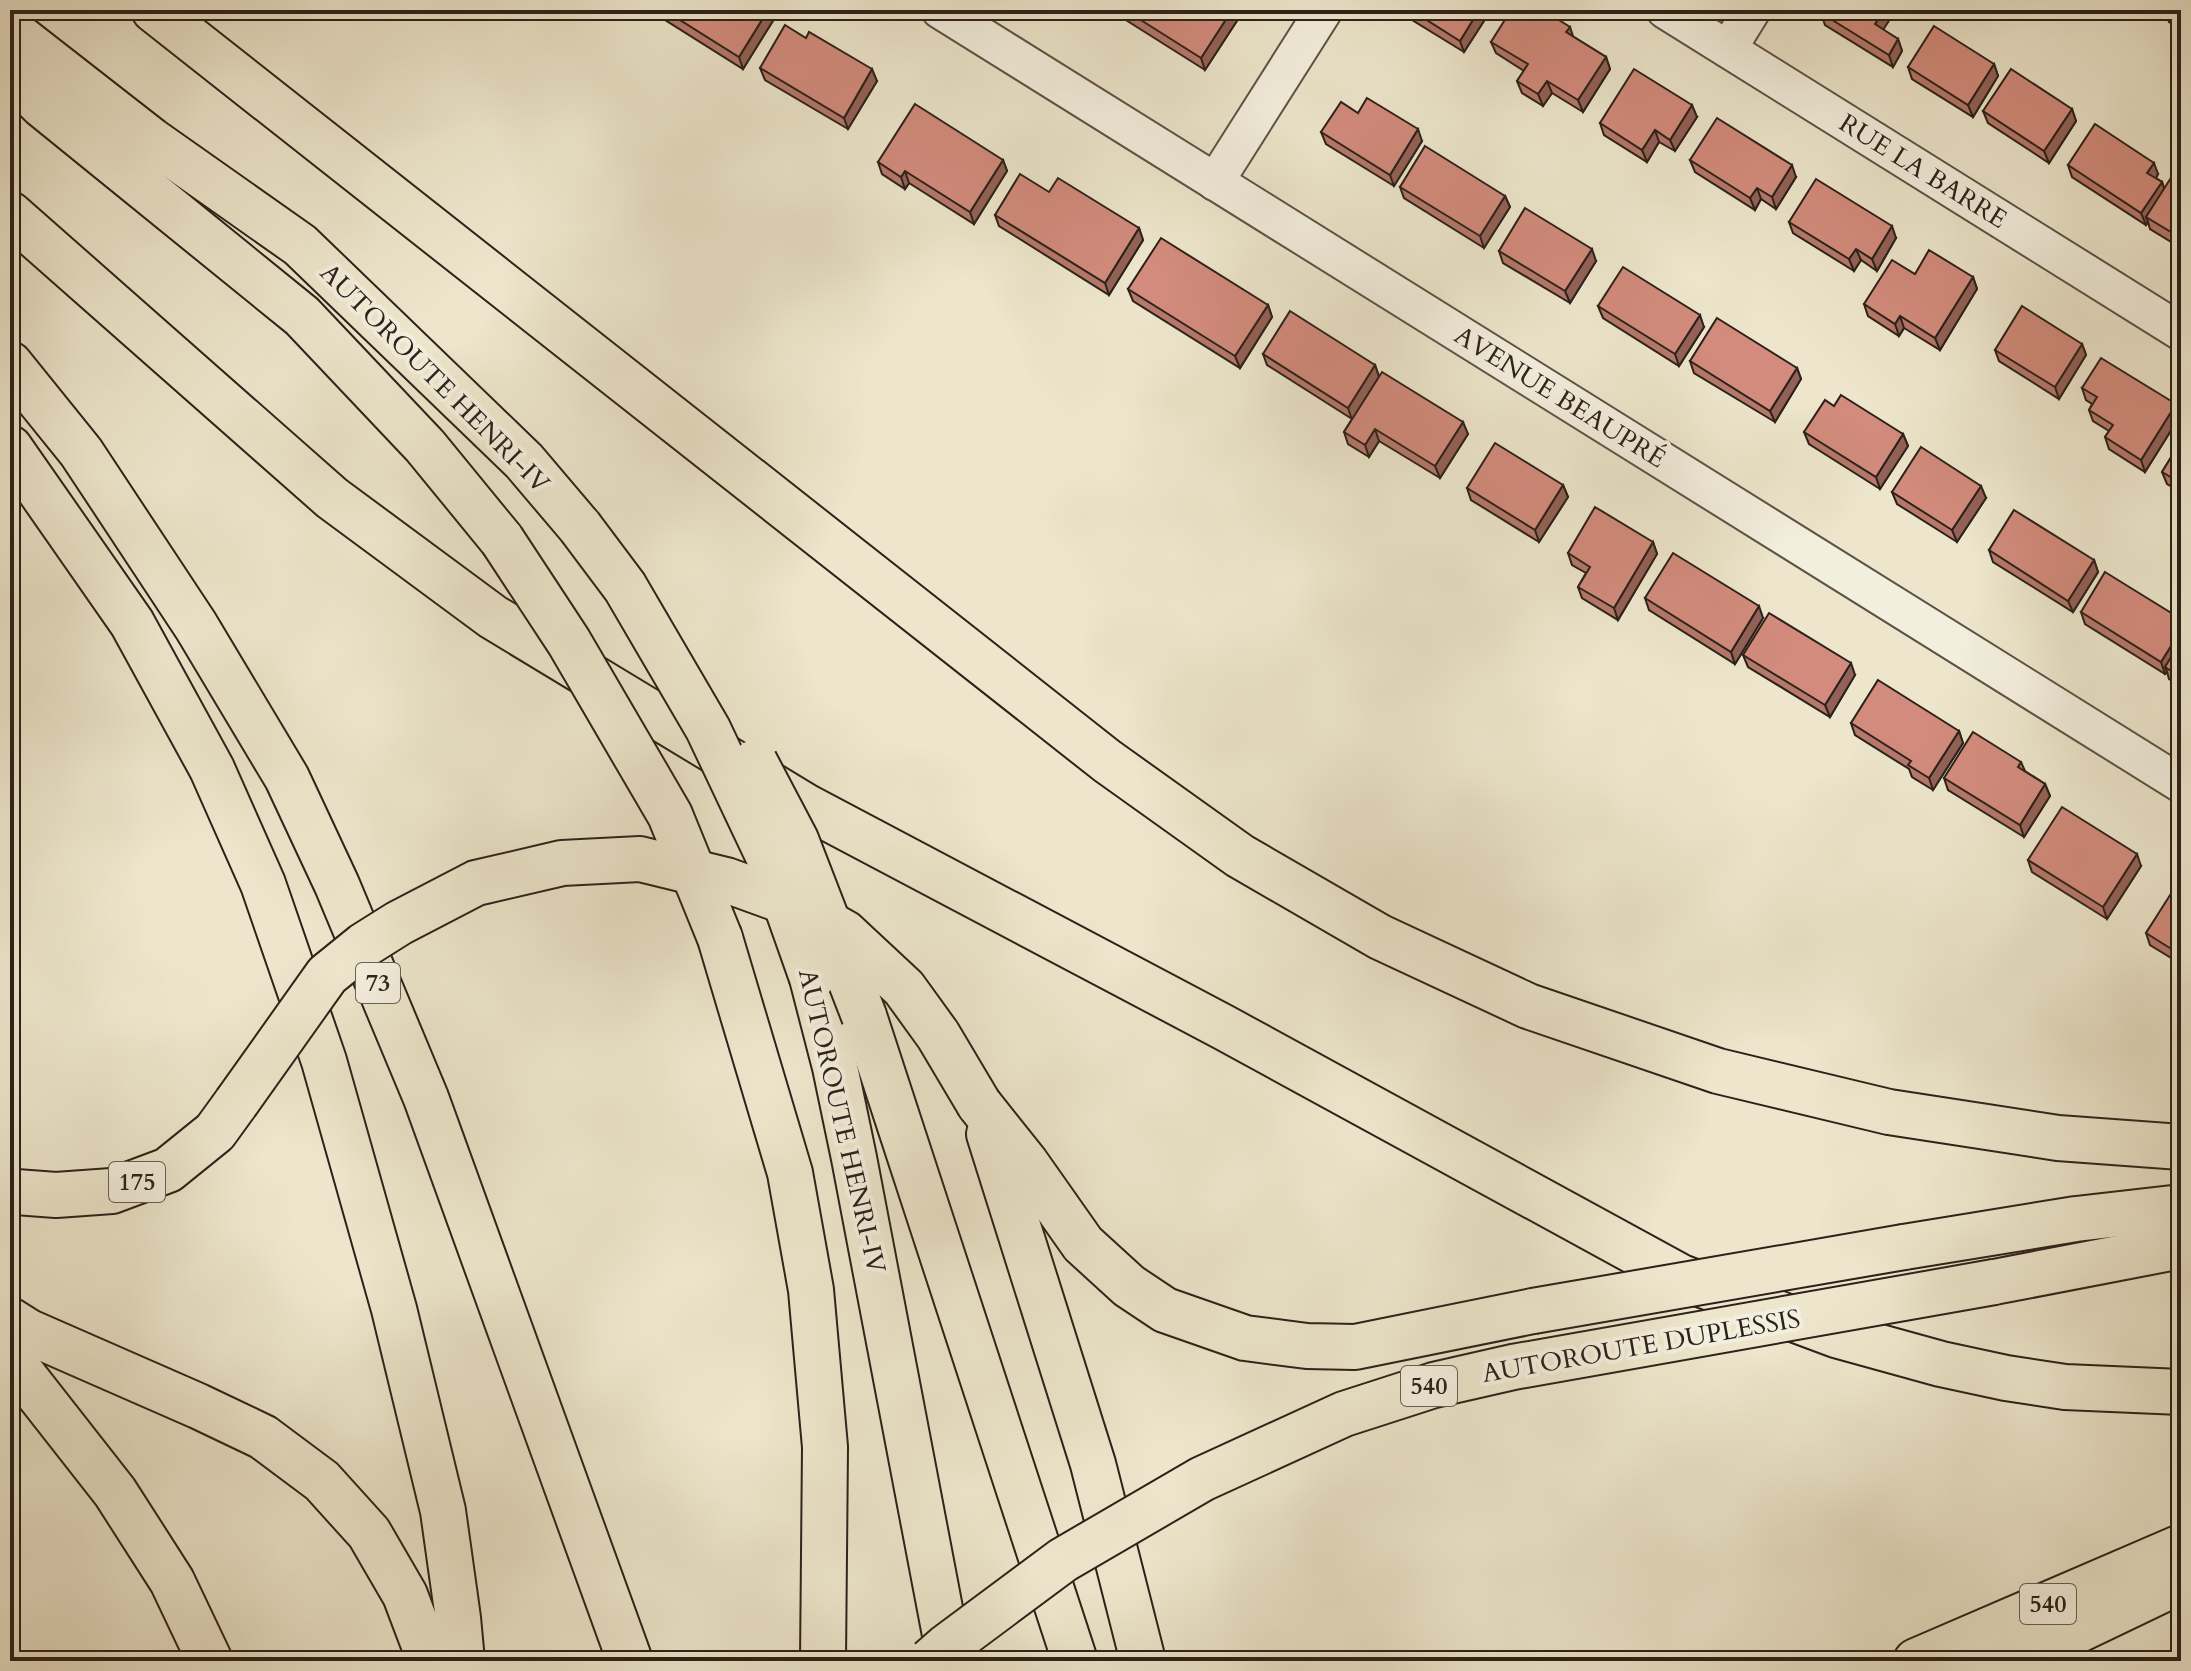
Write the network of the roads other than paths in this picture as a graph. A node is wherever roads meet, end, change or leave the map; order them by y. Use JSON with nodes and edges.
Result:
{"nodes":[{"id":1,"x":154,"y":10,"type":"edge"},
{"id":2,"x":940,"y":10,"type":"edge"},
{"id":3,"x":1324,"y":10,"type":"edge"},
{"id":4,"x":1665,"y":10,"type":"edge"},
{"id":5,"x":1752,"y":10,"type":"edge"},
{"id":6,"x":10,"y":30,"type":"edge"},
{"id":7,"x":1728,"y":49,"type":"junction"},
{"id":8,"x":10,"y":73,"type":"edge"},
{"id":9,"x":1215,"y":182,"type":"junction"},
{"id":10,"x":10,"y":214,"type":"edge"},
{"id":11,"x":2181,"y":332,"type":"edge"},
{"id":12,"x":10,"y":364,"type":"edge"},
{"id":13,"x":10,"y":448,"type":"edge"},
{"id":14,"x":625,"y":587,"type":"junction"},
{"id":15,"x":2181,"y":784,"type":"edge"},
{"id":16,"x":979,"y":1104,"type":"junction"},
{"id":17,"x":2181,"y":1147,"type":"edge"},
{"id":18,"x":10,"y":1190,"type":"edge"},
{"id":19,"x":2181,"y":1207,"type":"edge"},
{"id":20,"x":2181,"y":1246,"type":"edge"},
{"id":21,"x":10,"y":1320,"type":"edge"},
{"id":22,"x":10,"y":1358,"type":"edge"},
{"id":23,"x":2181,"y":1392,"type":"edge"},
{"id":24,"x":2181,"y":1547,"type":"edge"},
{"id":25,"x":2181,"y":1581,"type":"edge"},
{"id":26,"x":210,"y":1661,"type":"edge"},
{"id":27,"x":430,"y":1661,"type":"edge"},
{"id":28,"x":462,"y":1661,"type":"edge"},
{"id":29,"x":630,"y":1661,"type":"edge"},
{"id":30,"x":823,"y":1661,"type":"edge"},
{"id":31,"x":930,"y":1661,"type":"edge"},
{"id":32,"x":950,"y":1661,"type":"edge"},
{"id":33,"x":1075,"y":1661,"type":"edge"},
{"id":34,"x":1143,"y":1661,"type":"edge"},
{"id":35,"x":1916,"y":1661,"type":"edge"},
{"id":36,"x":2014,"y":1661,"type":"edge"}],
"edges":[{"from":1,"to":17,"type":"highway"},
{"from":2,"to":9,"type":"street","name":"AVENUE BEAUPRÉ"},
{"from":3,"to":9,"type":"street"},
{"from":4,"to":7,"type":"street","name":"RUE LA BARRE"},
{"from":5,"to":7,"type":"street"},
{"from":6,"to":14,"type":"highway","name":"AUTOROUTE HENRI-IV","bridge":true},
{"from":7,"to":11,"type":"street","name":"RUE LA BARRE"},
{"from":8,"to":30,"type":"highway","bridge":true},
{"from":9,"to":15,"type":"street","name":"AVENUE BEAUPRÉ"},
{"from":10,"to":23,"type":"highway"},
{"from":12,"to":29,"type":"highway","number":"73"},
{"from":13,"to":28,"type":"highway"},
{"from":14,"to":32,"type":"highway","name":"AUTOROUTE HENRI-IV","bridge":true},
{"from":14,"to":33,"type":"highway","bridge":true},
{"from":16,"to":18,"type":"highway","number":"175","bridge":true},
{"from":16,"to":19,"type":"highway","bridge":true},
{"from":16,"to":34,"type":"highway"},
{"from":20,"to":31,"type":"highway","name":"AUTOROUTE DUPLESSIS","number":"540","bridge":true},
{"from":21,"to":27,"type":"highway"},
{"from":22,"to":26,"type":"highway"},
{"from":24,"to":35,"type":"highway","number":"540"},
{"from":25,"to":36,"type":"highway"}]}
